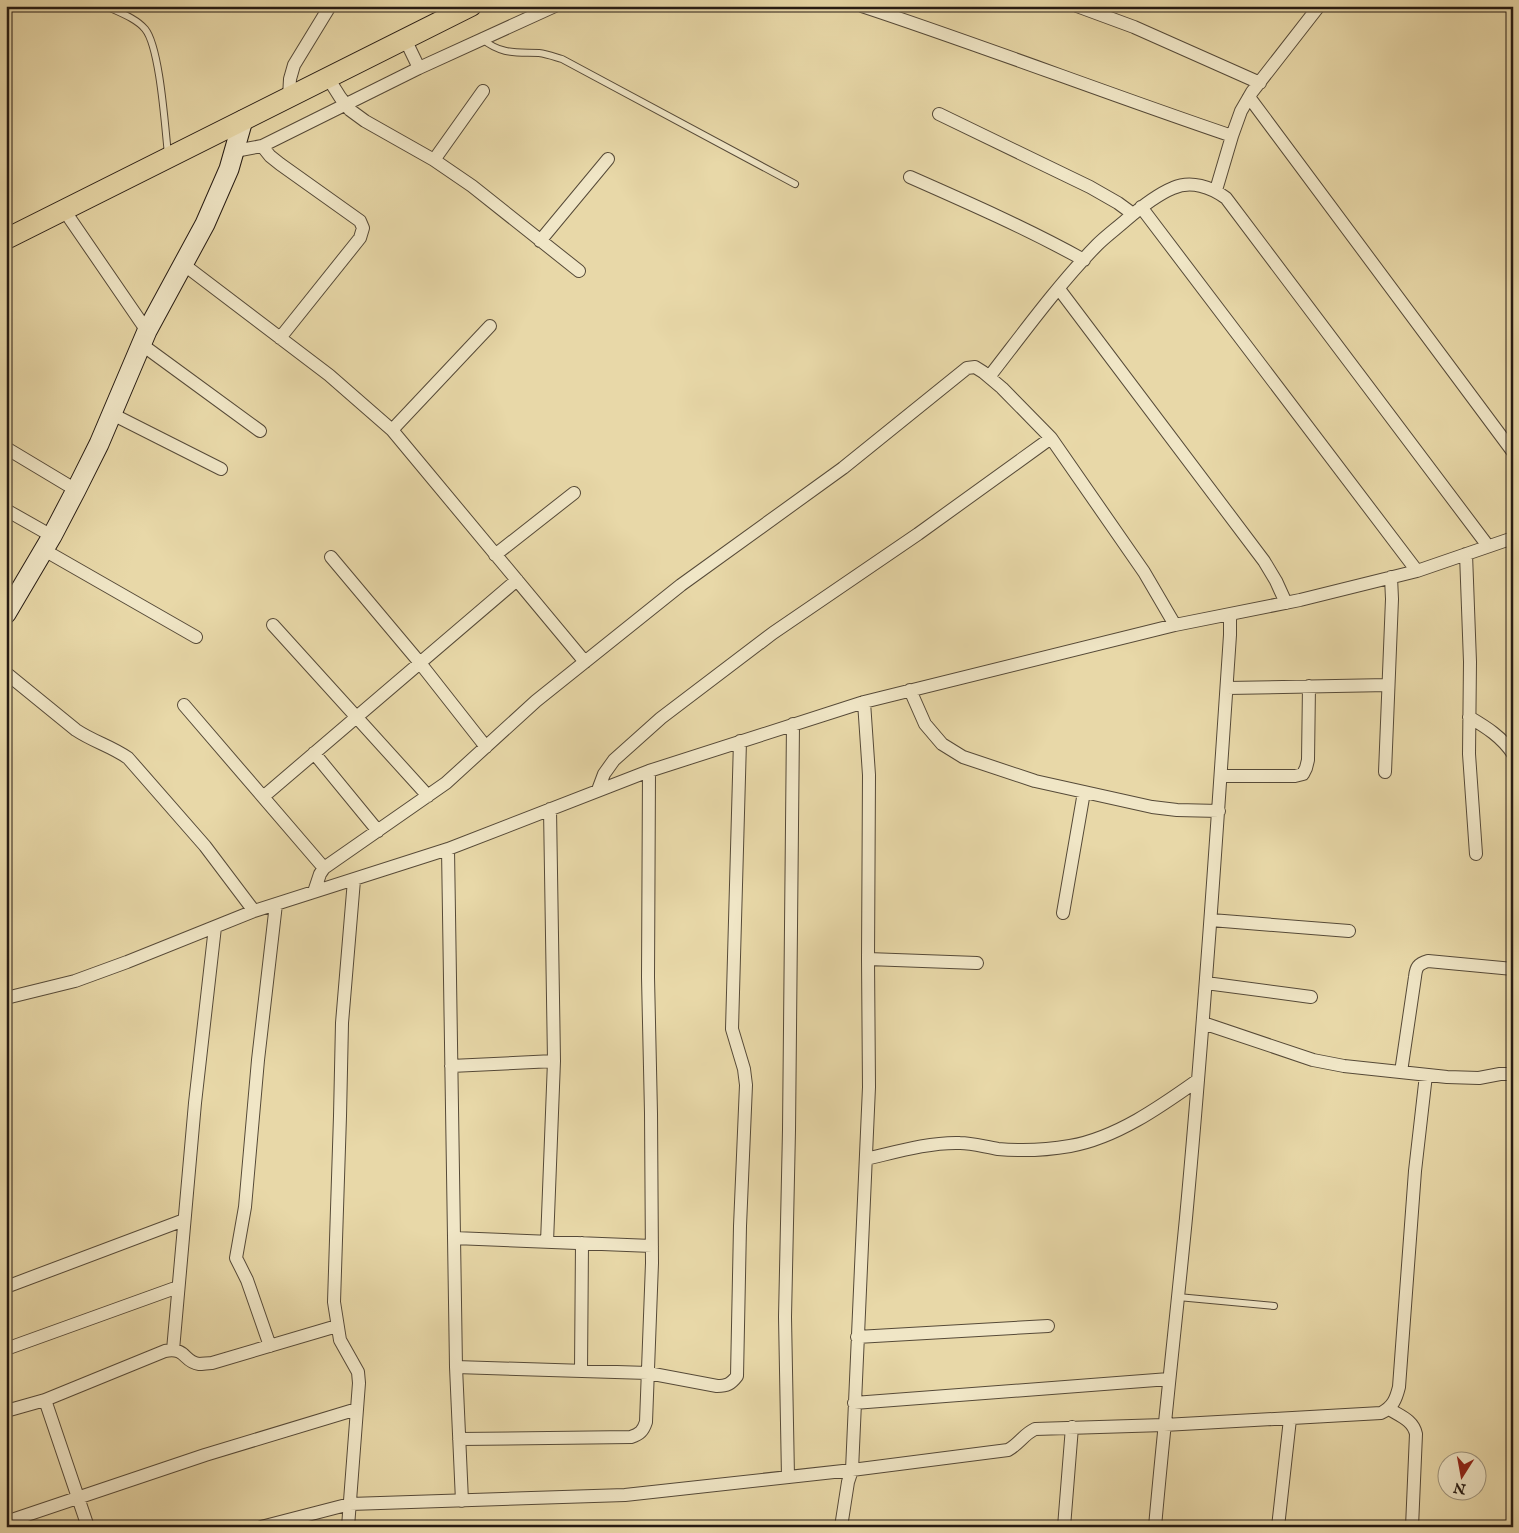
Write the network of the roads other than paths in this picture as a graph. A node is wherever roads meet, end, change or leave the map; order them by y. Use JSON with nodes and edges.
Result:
{"nodes":[{"id":1,"x":106,"y":6,"type":"edge"},
{"id":2,"x":330,"y":6,"type":"edge"},
{"id":3,"x":471,"y":6,"type":"edge"},
{"id":4,"x":555,"y":6,"type":"edge"},
{"id":5,"x":862,"y":6,"type":"edge"},
{"id":6,"x":1077,"y":6,"type":"edge"},
{"id":7,"x":1319,"y":6,"type":"edge"},
{"id":8,"x":405,"y":39,"type":"junction"},
{"id":9,"x":482,"y":39,"type":"junction"},
{"id":10,"x":419,"y":68,"type":"junction"},
{"id":11,"x":328,"y":78,"type":"junction"},
{"id":12,"x":1260,"y":82,"type":"junction"},
{"id":13,"x":483,"y":91,"type":"dead end"},
{"id":14,"x":289,"y":97,"type":"junction"},
{"id":15,"x":1249,"y":98,"type":"junction"},
{"id":16,"x":346,"y":104,"type":"junction"},
{"id":17,"x":939,"y":114,"type":"dead end"},
{"id":18,"x":243,"y":120,"type":"junction"},
{"id":19,"x":1232,"y":136,"type":"junction"},
{"id":20,"x":262,"y":146,"type":"junction"},
{"id":21,"x":235,"y":151,"type":"junction"},
{"id":22,"x":168,"y":158,"type":"junction"},
{"id":23,"x":608,"y":159,"type":"dead end"},
{"id":24,"x":434,"y":160,"type":"junction"},
{"id":25,"x":910,"y":177,"type":"dead end"},
{"id":26,"x":795,"y":184,"type":"dead end"},
{"id":27,"x":1216,"y":190,"type":"junction"},
{"id":28,"x":64,"y":210,"type":"junction"},
{"id":29,"x":1137,"y":211,"type":"junction"},
{"id":30,"x":6,"y":239,"type":"edge"},
{"id":31,"x":540,"y":240,"type":"junction"},
{"id":32,"x":1084,"y":260,"type":"junction"},
{"id":33,"x":184,"y":264,"type":"junction"},
{"id":34,"x":579,"y":271,"type":"dead end"},
{"id":35,"x":1059,"y":289,"type":"junction"},
{"id":36,"x":490,"y":326,"type":"dead end"},
{"id":37,"x":144,"y":338,"type":"junction"},
{"id":38,"x":280,"y":338,"type":"junction"},
{"id":39,"x":989,"y":377,"type":"junction"},
{"id":40,"x":112,"y":414,"type":"junction"},
{"id":41,"x":392,"y":430,"type":"junction"},
{"id":42,"x":260,"y":431,"type":"dead end"},
{"id":43,"x":1051,"y":438,"type":"junction"},
{"id":44,"x":6,"y":448,"type":"edge"},
{"id":45,"x":1513,"y":452,"type":"edge"},
{"id":46,"x":221,"y":469,"type":"dead end"},
{"id":47,"x":76,"y":490,"type":"junction"},
{"id":48,"x":574,"y":493,"type":"dead end"},
{"id":49,"x":6,"y":510,"type":"edge"},
{"id":50,"x":1513,"y":538,"type":"edge"},
{"id":51,"x":48,"y":543,"type":"junction"},
{"id":52,"x":1488,"y":546,"type":"junction"},
{"id":53,"x":1466,"y":554,"type":"junction"},
{"id":54,"x":495,"y":555,"type":"junction"},
{"id":55,"x":331,"y":556,"type":"dead end"},
{"id":56,"x":1417,"y":571,"type":"junction"},
{"id":57,"x":1391,"y":577,"type":"junction"},
{"id":58,"x":517,"y":580,"type":"junction"},
{"id":59,"x":1286,"y":603,"type":"junction"},
{"id":60,"x":7,"y":609,"type":"edge"},
{"id":61,"x":1230,"y":614,"type":"junction"},
{"id":62,"x":273,"y":624,"type":"dead end"},
{"id":63,"x":1174,"y":625,"type":"junction"},
{"id":64,"x":196,"y":637,"type":"dead end"},
{"id":65,"x":585,"y":662,"type":"junction"},
{"id":66,"x":420,"y":663,"type":"junction"},
{"id":67,"x":6,"y":673,"type":"edge"},
{"id":68,"x":1388,"y":684,"type":"junction"},
{"id":69,"x":1309,"y":686,"type":"junction"},
{"id":70,"x":1227,"y":688,"type":"junction"},
{"id":71,"x":910,"y":690,"type":"junction"},
{"id":72,"x":864,"y":702,"type":"junction"},
{"id":73,"x":184,"y":705,"type":"dead end"},
{"id":74,"x":357,"y":716,"type":"junction"},
{"id":75,"x":1469,"y":717,"type":"junction"},
{"id":76,"x":793,"y":724,"type":"junction"},
{"id":77,"x":740,"y":741,"type":"junction"},
{"id":78,"x":486,"y":747,"type":"junction"},
{"id":79,"x":314,"y":753,"type":"junction"},
{"id":80,"x":1513,"y":754,"type":"edge"},
{"id":81,"x":649,"y":771,"type":"junction"},
{"id":82,"x":1384,"y":772,"type":"dead end"},
{"id":83,"x":1221,"y":776,"type":"junction"},
{"id":84,"x":598,"y":790,"type":"junction"},
{"id":85,"x":1084,"y":792,"type":"junction"},
{"id":86,"x":263,"y":796,"type":"junction"},
{"id":87,"x":428,"y":796,"type":"junction"},
{"id":88,"x":550,"y":809,"type":"junction"},
{"id":89,"x":1219,"y":811,"type":"junction"},
{"id":90,"x":378,"y":831,"type":"junction"},
{"id":91,"x":448,"y":849,"type":"junction"},
{"id":92,"x":1476,"y":854,"type":"dead end"},
{"id":93,"x":324,"y":868,"type":"junction"},
{"id":94,"x":354,"y":880,"type":"junction"},
{"id":95,"x":314,"y":892,"type":"junction"},
{"id":96,"x":276,"y":904,"type":"junction"},
{"id":97,"x":254,"y":911,"type":"junction"},
{"id":98,"x":1063,"y":913,"type":"dead end"},
{"id":99,"x":1211,"y":920,"type":"junction"},
{"id":100,"x":215,"y":927,"type":"junction"},
{"id":101,"x":1349,"y":931,"type":"dead end"},
{"id":102,"x":868,"y":959,"type":"junction"},
{"id":103,"x":978,"y":963,"type":"dead end"},
{"id":104,"x":1513,"y":969,"type":"edge"},
{"id":105,"x":1206,"y":983,"type":"junction"},
{"id":106,"x":1311,"y":997,"type":"dead end"},
{"id":107,"x":6,"y":998,"type":"edge"},
{"id":108,"x":1202,"y":1023,"type":"junction"},
{"id":109,"x":554,"y":1061,"type":"junction"},
{"id":110,"x":451,"y":1066,"type":"junction"},
{"id":111,"x":1401,"y":1072,"type":"junction"},
{"id":112,"x":1513,"y":1074,"type":"edge"},
{"id":113,"x":1426,"y":1075,"type":"junction"},
{"id":114,"x":1198,"y":1080,"type":"junction"},
{"id":115,"x":866,"y":1159,"type":"junction"},
{"id":116,"x":184,"y":1220,"type":"junction"},
{"id":117,"x":454,"y":1238,"type":"junction"},
{"id":118,"x":547,"y":1242,"type":"junction"},
{"id":119,"x":582,"y":1243,"type":"junction"},
{"id":120,"x":652,"y":1246,"type":"junction"},
{"id":121,"x":6,"y":1287,"type":"edge"},
{"id":122,"x":178,"y":1287,"type":"junction"},
{"id":123,"x":1178,"y":1297,"type":"junction"},
{"id":124,"x":1274,"y":1306,"type":"dead end"},
{"id":125,"x":337,"y":1326,"type":"junction"},
{"id":126,"x":1048,"y":1326,"type":"dead end"},
{"id":127,"x":857,"y":1337,"type":"junction"},
{"id":128,"x":270,"y":1346,"type":"junction"},
{"id":129,"x":6,"y":1349,"type":"edge"},
{"id":130,"x":173,"y":1350,"type":"junction"},
{"id":131,"x":456,"y":1367,"type":"junction"},
{"id":132,"x":581,"y":1371,"type":"junction"},
{"id":133,"x":648,"y":1373,"type":"junction"},
{"id":134,"x":1168,"y":1379,"type":"junction"},
{"id":135,"x":45,"y":1400,"type":"junction"},
{"id":136,"x":854,"y":1403,"type":"junction"},
{"id":137,"x":357,"y":1409,"type":"junction"},
{"id":138,"x":1389,"y":1409,"type":"junction"},
{"id":139,"x":6,"y":1411,"type":"edge"},
{"id":140,"x":1290,"y":1419,"type":"junction"},
{"id":141,"x":1164,"y":1425,"type":"junction"},
{"id":142,"x":1072,"y":1427,"type":"junction"},
{"id":143,"x":459,"y":1439,"type":"junction"},
{"id":144,"x":852,"y":1470,"type":"junction"},
{"id":145,"x":788,"y":1477,"type":"junction"},
{"id":146,"x":78,"y":1497,"type":"junction"},
{"id":147,"x":462,"y":1501,"type":"junction"},
{"id":148,"x":350,"y":1504,"type":"junction"},
{"id":149,"x":6,"y":1522,"type":"edge"},
{"id":150,"x":88,"y":1527,"type":"edge"},
{"id":151,"x":261,"y":1527,"type":"edge"},
{"id":152,"x":348,"y":1527,"type":"edge"},
{"id":153,"x":841,"y":1527,"type":"edge"},
{"id":154,"x":1064,"y":1527,"type":"edge"},
{"id":155,"x":1155,"y":1527,"type":"edge"},
{"id":156,"x":1278,"y":1527,"type":"edge"},
{"id":157,"x":1412,"y":1527,"type":"edge"}],
"edges":[{"from":1,"to":22,"type":"lane"},
{"from":2,"to":14,"type":"street"},
{"from":3,"to":8,"type":"main road"},
{"from":4,"to":9,"type":"street"},
{"from":5,"to":19,"type":"street"},
{"from":6,"to":12,"type":"street"},
{"from":7,"to":12,"type":"street"},
{"from":8,"to":10,"type":"street"},
{"from":8,"to":11,"type":"main road"},
{"from":9,"to":10,"type":"street"},
{"from":9,"to":26,"type":"lane"},
{"from":10,"to":16,"type":"street"},
{"from":11,"to":14,"type":"main road"},
{"from":11,"to":16,"type":"street"},
{"from":12,"to":15,"type":"street"},
{"from":13,"to":24,"type":"street"},
{"from":14,"to":18,"type":"main road"},
{"from":15,"to":19,"type":"street"},
{"from":15,"to":45,"type":"street"},
{"from":16,"to":20,"type":"street"},
{"from":16,"to":24,"type":"street"},
{"from":17,"to":29,"type":"street"},
{"from":18,"to":21,"type":"street"},
{"from":18,"to":22,"type":"main road"},
{"from":19,"to":27,"type":"street"},
{"from":20,"to":21,"type":"street"},
{"from":20,"to":38,"type":"street"},
{"from":21,"to":33,"type":"street"},
{"from":22,"to":28,"type":"main road"},
{"from":23,"to":31,"type":"street"},
{"from":24,"to":31,"type":"street"},
{"from":25,"to":32,"type":"street"},
{"from":27,"to":29,"type":"street"},
{"from":27,"to":52,"type":"street"},
{"from":28,"to":30,"type":"main road"},
{"from":28,"to":37,"type":"street"},
{"from":29,"to":32,"type":"street"},
{"from":29,"to":56,"type":"street"},
{"from":31,"to":34,"type":"street"},
{"from":32,"to":35,"type":"street"},
{"from":33,"to":37,"type":"street"},
{"from":33,"to":38,"type":"street"},
{"from":35,"to":39,"type":"street"},
{"from":35,"to":59,"type":"street"},
{"from":36,"to":41,"type":"street"},
{"from":37,"to":40,"type":"street"},
{"from":37,"to":42,"type":"street"},
{"from":38,"to":41,"type":"street"},
{"from":39,"to":43,"type":"street"},
{"from":39,"to":65,"type":"street"},
{"from":40,"to":46,"type":"street"},
{"from":40,"to":47,"type":"street"},
{"from":41,"to":54,"type":"street"},
{"from":43,"to":63,"type":"street"},
{"from":43,"to":84,"type":"street"},
{"from":44,"to":47,"type":"street"},
{"from":47,"to":51,"type":"street"},
{"from":48,"to":54,"type":"street"},
{"from":49,"to":51,"type":"street"},
{"from":50,"to":52,"type":"street"},
{"from":51,"to":60,"type":"street"},
{"from":51,"to":64,"type":"street"},
{"from":52,"to":53,"type":"street"},
{"from":53,"to":56,"type":"street"},
{"from":53,"to":75,"type":"street"},
{"from":54,"to":58,"type":"street"},
{"from":55,"to":66,"type":"street"},
{"from":56,"to":57,"type":"street"},
{"from":57,"to":59,"type":"street"},
{"from":57,"to":68,"type":"street"},
{"from":58,"to":65,"type":"street"},
{"from":58,"to":66,"type":"street"},
{"from":59,"to":61,"type":"street"},
{"from":61,"to":63,"type":"street"},
{"from":61,"to":70,"type":"street"},
{"from":62,"to":74,"type":"street"},
{"from":63,"to":71,"type":"street"},
{"from":65,"to":78,"type":"street"},
{"from":66,"to":74,"type":"street"},
{"from":66,"to":78,"type":"street"},
{"from":67,"to":97,"type":"street"},
{"from":68,"to":69,"type":"street"},
{"from":68,"to":82,"type":"street"},
{"from":69,"to":70,"type":"street"},
{"from":69,"to":83,"type":"street"},
{"from":70,"to":83,"type":"street"},
{"from":71,"to":72,"type":"street"},
{"from":71,"to":85,"type":"street"},
{"from":72,"to":76,"type":"street"},
{"from":72,"to":102,"type":"street"},
{"from":73,"to":86,"type":"street"},
{"from":74,"to":79,"type":"street"},
{"from":74,"to":87,"type":"street"},
{"from":75,"to":80,"type":"street"},
{"from":75,"to":92,"type":"street"},
{"from":76,"to":77,"type":"street"},
{"from":76,"to":145,"type":"street"},
{"from":77,"to":81,"type":"street"},
{"from":77,"to":133,"type":"street"},
{"from":78,"to":87,"type":"street"},
{"from":79,"to":86,"type":"street"},
{"from":79,"to":90,"type":"street"},
{"from":81,"to":84,"type":"street"},
{"from":81,"to":120,"type":"street"},
{"from":83,"to":89,"type":"street"},
{"from":84,"to":88,"type":"street"},
{"from":85,"to":89,"type":"street"},
{"from":85,"to":98,"type":"street"},
{"from":86,"to":93,"type":"street"},
{"from":87,"to":90,"type":"street"},
{"from":88,"to":91,"type":"street"},
{"from":88,"to":109,"type":"street"},
{"from":89,"to":99,"type":"street"},
{"from":90,"to":93,"type":"street"},
{"from":91,"to":94,"type":"street"},
{"from":91,"to":110,"type":"street"},
{"from":93,"to":95,"type":"street"},
{"from":94,"to":95,"type":"street"},
{"from":94,"to":125,"type":"street"},
{"from":95,"to":96,"type":"street"},
{"from":96,"to":97,"type":"street"},
{"from":96,"to":128,"type":"street"},
{"from":97,"to":100,"type":"street"},
{"from":99,"to":101,"type":"street"},
{"from":99,"to":105,"type":"street"},
{"from":100,"to":107,"type":"street"},
{"from":100,"to":116,"type":"street"},
{"from":102,"to":103,"type":"street"},
{"from":102,"to":115,"type":"street"},
{"from":104,"to":111,"type":"street"},
{"from":105,"to":106,"type":"street"},
{"from":105,"to":108,"type":"street"},
{"from":108,"to":111,"type":"street"},
{"from":108,"to":114,"type":"street"},
{"from":109,"to":110,"type":"street"},
{"from":109,"to":118,"type":"street"},
{"from":110,"to":117,"type":"street"},
{"from":111,"to":113,"type":"street"},
{"from":112,"to":113,"type":"street"},
{"from":113,"to":138,"type":"street"},
{"from":114,"to":115,"type":"street"},
{"from":114,"to":123,"type":"street"},
{"from":115,"to":127,"type":"street"},
{"from":116,"to":121,"type":"street"},
{"from":116,"to":122,"type":"street"},
{"from":117,"to":118,"type":"street"},
{"from":117,"to":131,"type":"street"},
{"from":118,"to":119,"type":"street"},
{"from":119,"to":120,"type":"street"},
{"from":119,"to":132,"type":"street"},
{"from":120,"to":133,"type":"street"},
{"from":122,"to":129,"type":"street"},
{"from":122,"to":130,"type":"street"},
{"from":123,"to":124,"type":"lane"},
{"from":123,"to":134,"type":"street"},
{"from":125,"to":128,"type":"street"},
{"from":125,"to":137,"type":"street"},
{"from":126,"to":127,"type":"street"},
{"from":127,"to":136,"type":"street"},
{"from":128,"to":130,"type":"street"},
{"from":130,"to":135,"type":"street"},
{"from":131,"to":132,"type":"street"},
{"from":131,"to":143,"type":"street"},
{"from":132,"to":133,"type":"street"},
{"from":133,"to":143,"type":"street"},
{"from":134,"to":136,"type":"street"},
{"from":134,"to":141,"type":"street"},
{"from":135,"to":139,"type":"street"},
{"from":135,"to":146,"type":"street"},
{"from":136,"to":144,"type":"street"},
{"from":137,"to":146,"type":"street"},
{"from":137,"to":148,"type":"street"},
{"from":138,"to":140,"type":"street"},
{"from":138,"to":157,"type":"street"},
{"from":140,"to":141,"type":"street"},
{"from":140,"to":156,"type":"street"},
{"from":141,"to":142,"type":"street"},
{"from":141,"to":155,"type":"street"},
{"from":142,"to":144,"type":"street"},
{"from":142,"to":154,"type":"street"},
{"from":143,"to":147,"type":"street"},
{"from":144,"to":145,"type":"street"},
{"from":144,"to":153,"type":"street"},
{"from":145,"to":147,"type":"street"},
{"from":146,"to":149,"type":"street"},
{"from":146,"to":150,"type":"street"},
{"from":147,"to":148,"type":"street"},
{"from":148,"to":151,"type":"street"},
{"from":148,"to":152,"type":"street"}]}
